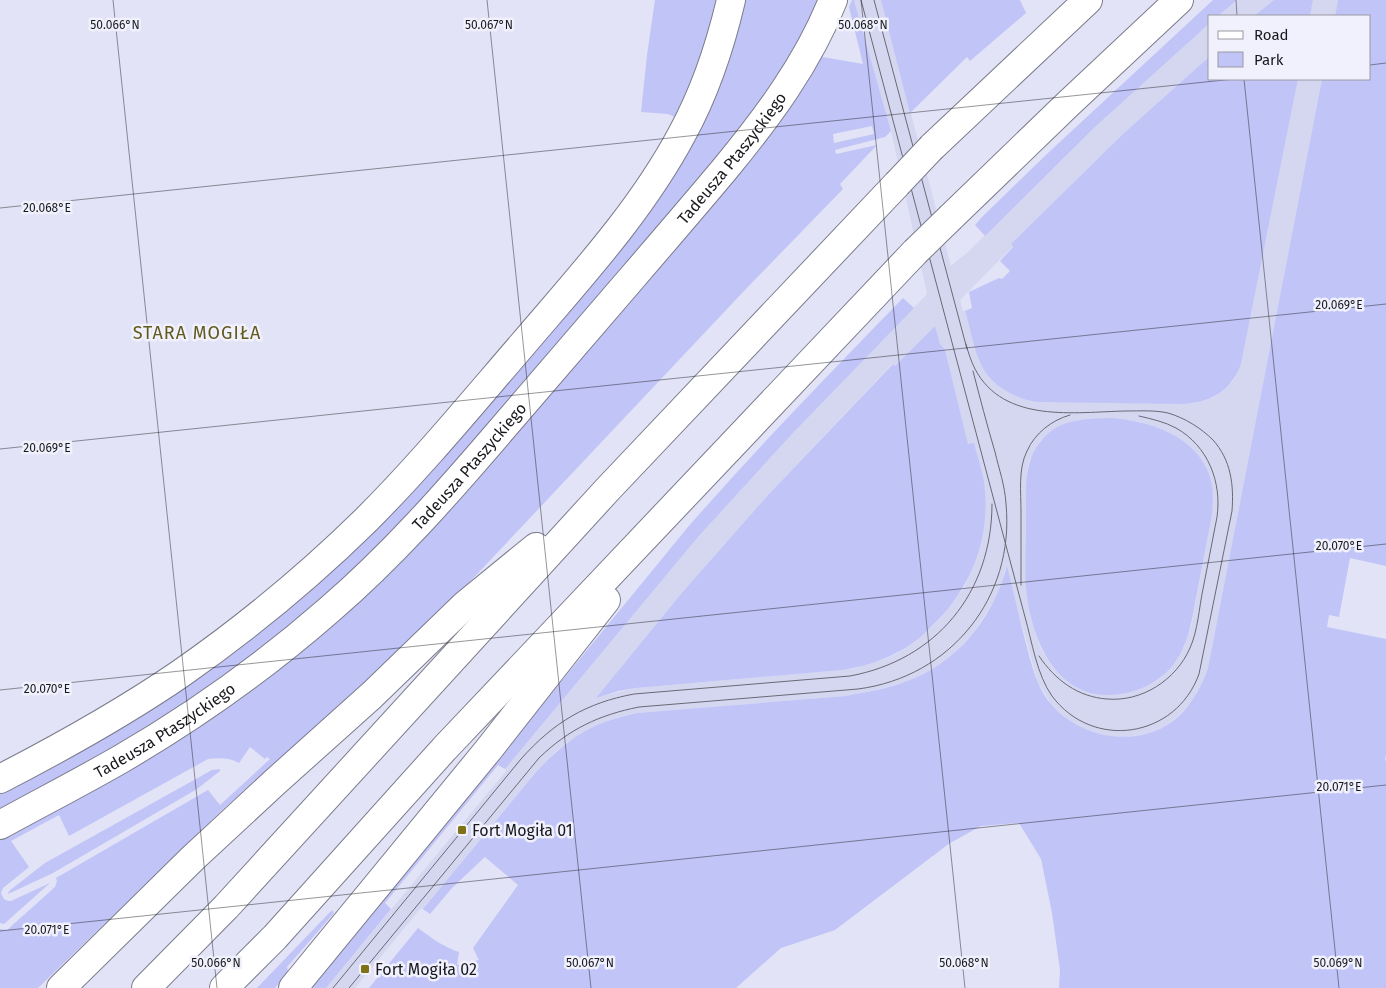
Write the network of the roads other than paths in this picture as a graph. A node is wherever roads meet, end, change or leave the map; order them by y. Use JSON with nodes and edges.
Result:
{"nodes":[{"id":1,"x":730,"y":0,"type":"edge"},
{"id":2,"x":834,"y":0,"type":"edge"},
{"id":3,"x":1088,"y":0,"type":"edge"},
{"id":4,"x":1179,"y":0,"type":"edge"},
{"id":5,"x":695,"y":484,"type":"junction"},
{"id":6,"x":606,"y":490,"type":"junction"},
{"id":7,"x":0,"y":779,"type":"edge"},
{"id":8,"x":0,"y":825,"type":"edge"},
{"id":9,"x":61,"y":988,"type":"edge"},
{"id":10,"x":146,"y":988,"type":"edge"},
{"id":11,"x":224,"y":988,"type":"edge"},
{"id":12,"x":293,"y":988,"type":"edge"}],
"edges":[{"from":1,"to":7,"type":"main road"},
{"from":2,"to":8,"type":"main road","name":"Tadeusza Ptaszyckiego"},
{"from":3,"to":6,"type":"main road","bridge":true},
{"from":4,"to":5,"type":"main road","bridge":true},
{"from":5,"to":11,"type":"main road"},
{"from":5,"to":12,"type":"main road"},
{"from":6,"to":9,"type":"main road"},
{"from":6,"to":10,"type":"main road"}]}
